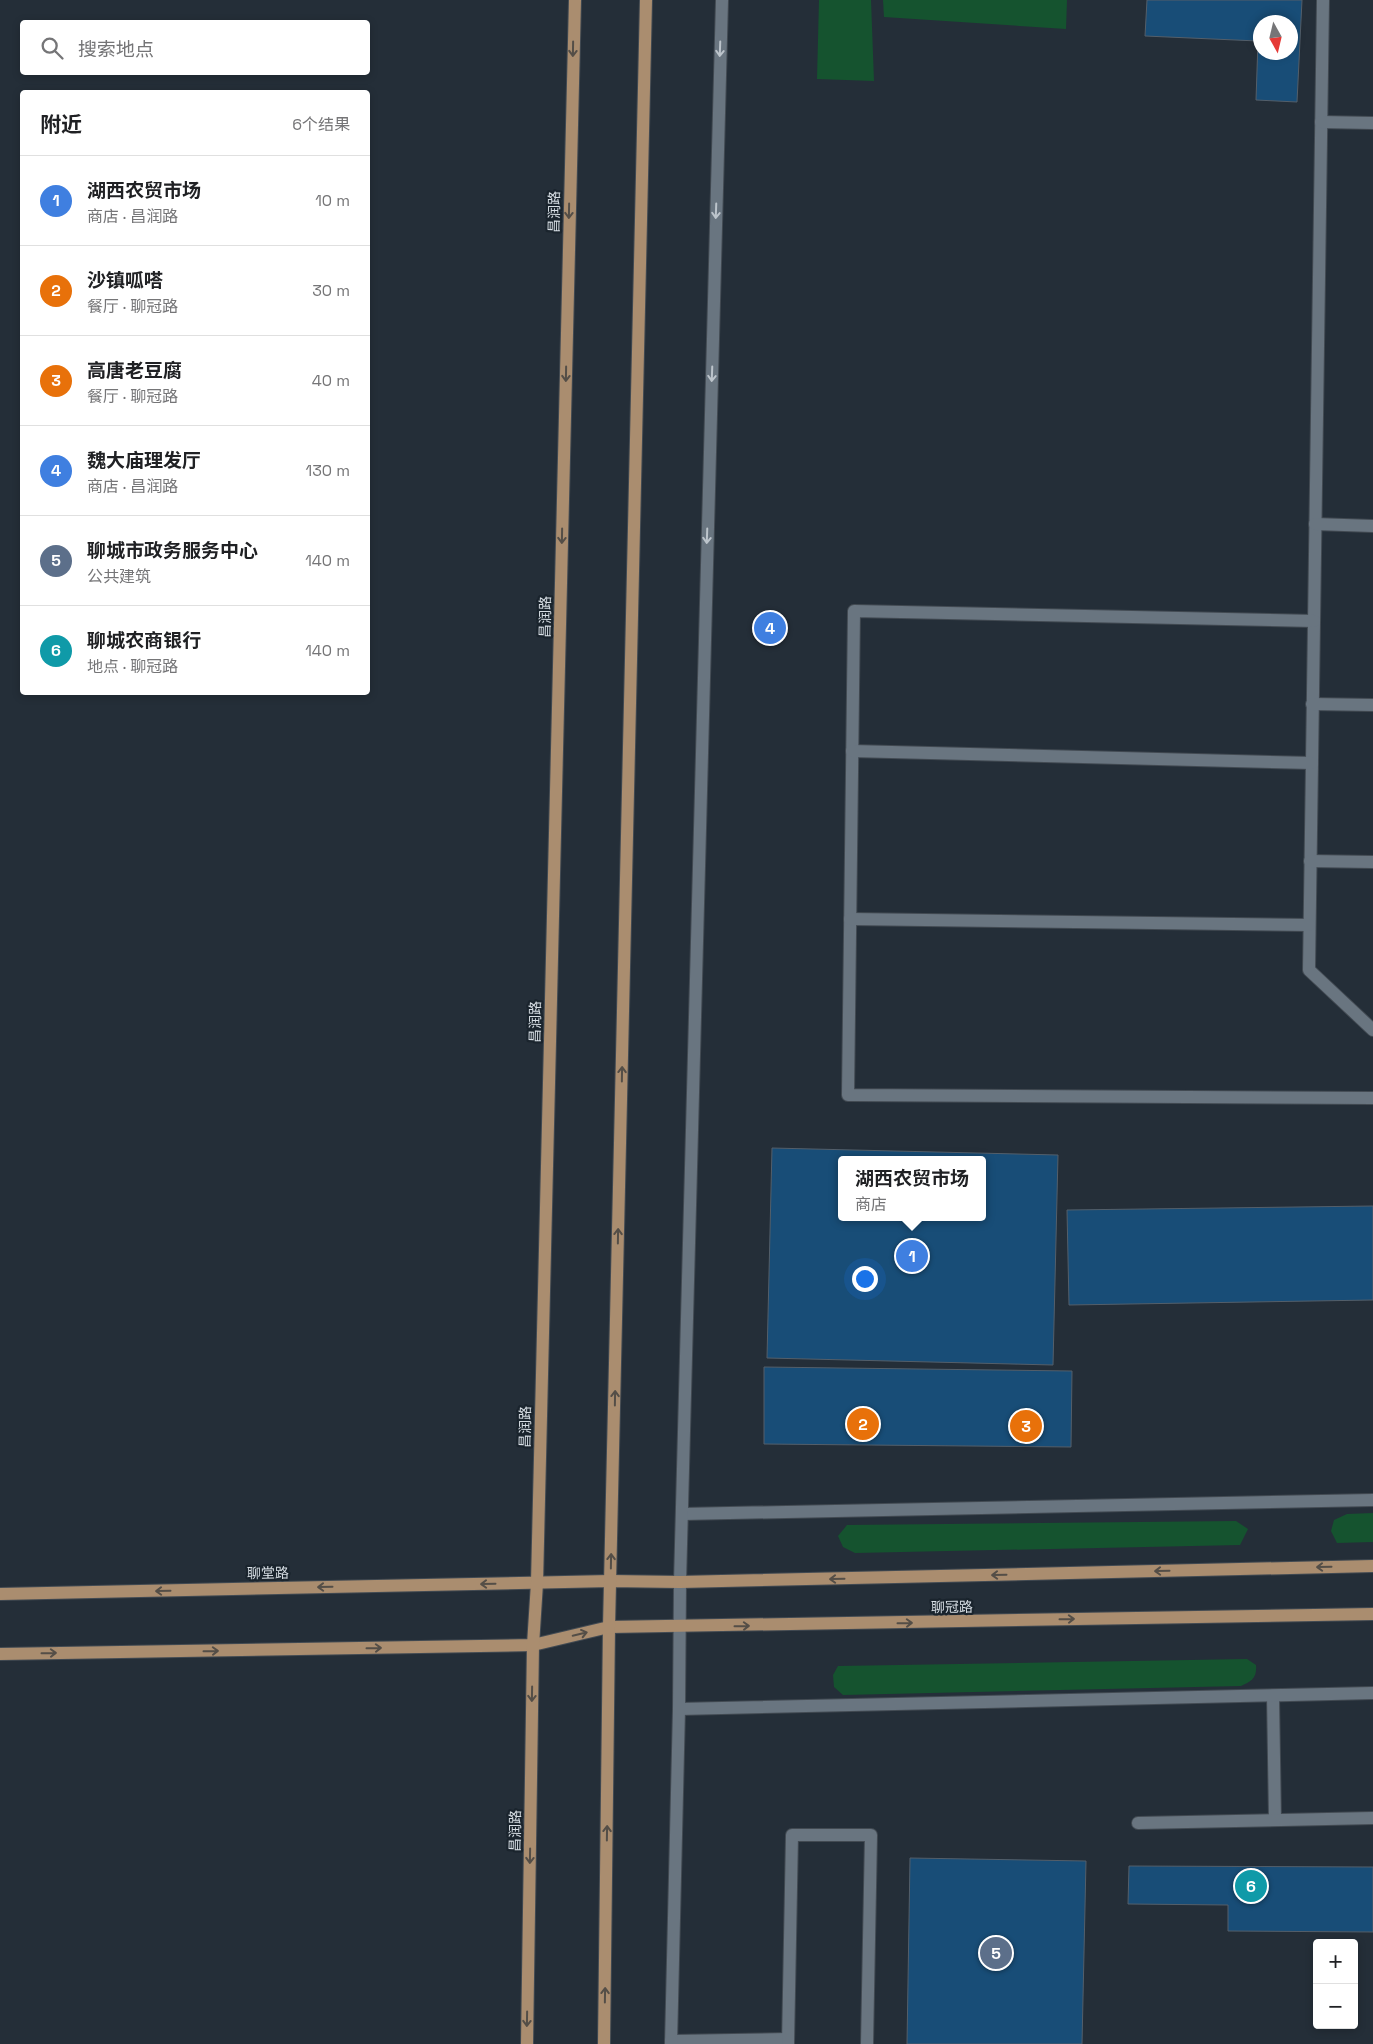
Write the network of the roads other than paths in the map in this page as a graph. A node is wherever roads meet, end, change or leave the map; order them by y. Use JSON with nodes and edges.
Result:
{"nodes":[{"id":1,"x":574,"y":0,"type":"edge"},
{"id":2,"x":646,"y":0,"type":"edge"},
{"id":3,"x":722,"y":0,"type":"edge"},
{"id":4,"x":1323,"y":0,"type":"edge"},
{"id":5,"x":1321,"y":122,"type":"junction"},
{"id":6,"x":1373,"y":123,"type":"edge"},
{"id":7,"x":1315,"y":524,"type":"junction"},
{"id":8,"x":1373,"y":526,"type":"edge"},
{"id":9,"x":1314,"y":621,"type":"junction"},
{"id":10,"x":1312,"y":704,"type":"junction"},
{"id":11,"x":1373,"y":705,"type":"edge"},
{"id":12,"x":852,"y":751,"type":"junction"},
{"id":13,"x":1312,"y":763,"type":"junction"},
{"id":14,"x":1310,"y":861,"type":"junction"},
{"id":15,"x":1373,"y":862,"type":"edge"},
{"id":16,"x":850,"y":919,"type":"junction"},
{"id":17,"x":1309,"y":925,"type":"junction"},
{"id":18,"x":1373,"y":1030,"type":"edge"},
{"id":19,"x":1373,"y":1098,"type":"edge"},
{"id":20,"x":1373,"y":1500,"type":"edge"},
{"id":21,"x":682,"y":1514,"type":"junction"},
{"id":22,"x":1373,"y":1566,"type":"edge"},
{"id":23,"x":610,"y":1581,"type":"junction"},
{"id":24,"x":680,"y":1582,"type":"junction"},
{"id":25,"x":536,"y":1583,"type":"junction"},
{"id":26,"x":0,"y":1594,"type":"edge"},
{"id":27,"x":1373,"y":1614,"type":"edge"},
{"id":28,"x":609,"y":1627,"type":"junction"},
{"id":29,"x":680,"y":1627,"type":"junction"},
{"id":30,"x":533,"y":1645,"type":"junction"},
{"id":31,"x":0,"y":1654,"type":"edge"},
{"id":32,"x":1373,"y":1693,"type":"edge"},
{"id":33,"x":1272,"y":1696,"type":"junction"},
{"id":34,"x":679,"y":1709,"type":"junction"},
{"id":35,"x":1373,"y":1818,"type":"edge"},
{"id":36,"x":1275,"y":1820,"type":"junction"},
{"id":37,"x":1138,"y":1823,"type":"dead end"},
{"id":38,"x":671,"y":2042,"type":"edge"},
{"id":39,"x":788,"y":2042,"type":"edge"},
{"id":40,"x":527,"y":2044,"type":"edge"},
{"id":41,"x":604,"y":2044,"type":"edge"},
{"id":42,"x":868,"y":2044,"type":"edge"}],
"edges":[{"from":1,"to":25,"type":"main road","name":"昌润路","one_way":true},
{"from":23,"to":2,"type":"main road","one_way":true},
{"from":3,"to":21,"type":"street","one_way":true},
{"from":4,"to":5,"type":"street"},
{"from":5,"to":6,"type":"street"},
{"from":5,"to":7,"type":"street"},
{"from":7,"to":8,"type":"street"},
{"from":7,"to":9,"type":"street"},
{"from":9,"to":10,"type":"street"},
{"from":9,"to":12,"type":"street"},
{"from":10,"to":11,"type":"street"},
{"from":10,"to":13,"type":"street"},
{"from":12,"to":13,"type":"street"},
{"from":12,"to":16,"type":"street"},
{"from":13,"to":14,"type":"street"},
{"from":14,"to":15,"type":"street"},
{"from":14,"to":17,"type":"street"},
{"from":16,"to":17,"type":"street"},
{"from":16,"to":19,"type":"street"},
{"from":17,"to":18,"type":"street"},
{"from":20,"to":21,"type":"street"},
{"from":21,"to":24,"type":"street"},
{"from":22,"to":24,"type":"main road","name":"聊堂路","one_way":true},
{"from":23,"to":24,"type":"main road","name":"聊堂路"},
{"from":23,"to":25,"type":"main road","name":"聊堂路"},
{"from":23,"to":28,"type":"main road"},
{"from":24,"to":29,"type":"street"},
{"from":25,"to":26,"type":"main road","name":"聊堂路","one_way":true},
{"from":25,"to":30,"type":"main road","name":"昌润路"},
{"from":29,"to":27,"type":"main road","name":"聊冠路","one_way":true},
{"from":28,"to":29,"type":"main road","name":"聊冠路"},
{"from":30,"to":28,"type":"main road","name":"聊冠路","one_way":true},
{"from":41,"to":28,"type":"main road","one_way":true},
{"from":29,"to":34,"type":"street"},
{"from":31,"to":30,"type":"main road","name":"聊冠路","one_way":true},
{"from":30,"to":40,"type":"main road","name":"昌润路","one_way":true},
{"from":32,"to":33,"type":"street"},
{"from":33,"to":34,"type":"street"},
{"from":33,"to":36,"type":"street"},
{"from":34,"to":38,"type":"street"},
{"from":35,"to":36,"type":"street"},
{"from":36,"to":37,"type":"street"},
{"from":38,"to":39,"type":"street"},
{"from":39,"to":42,"type":"street"}]}
